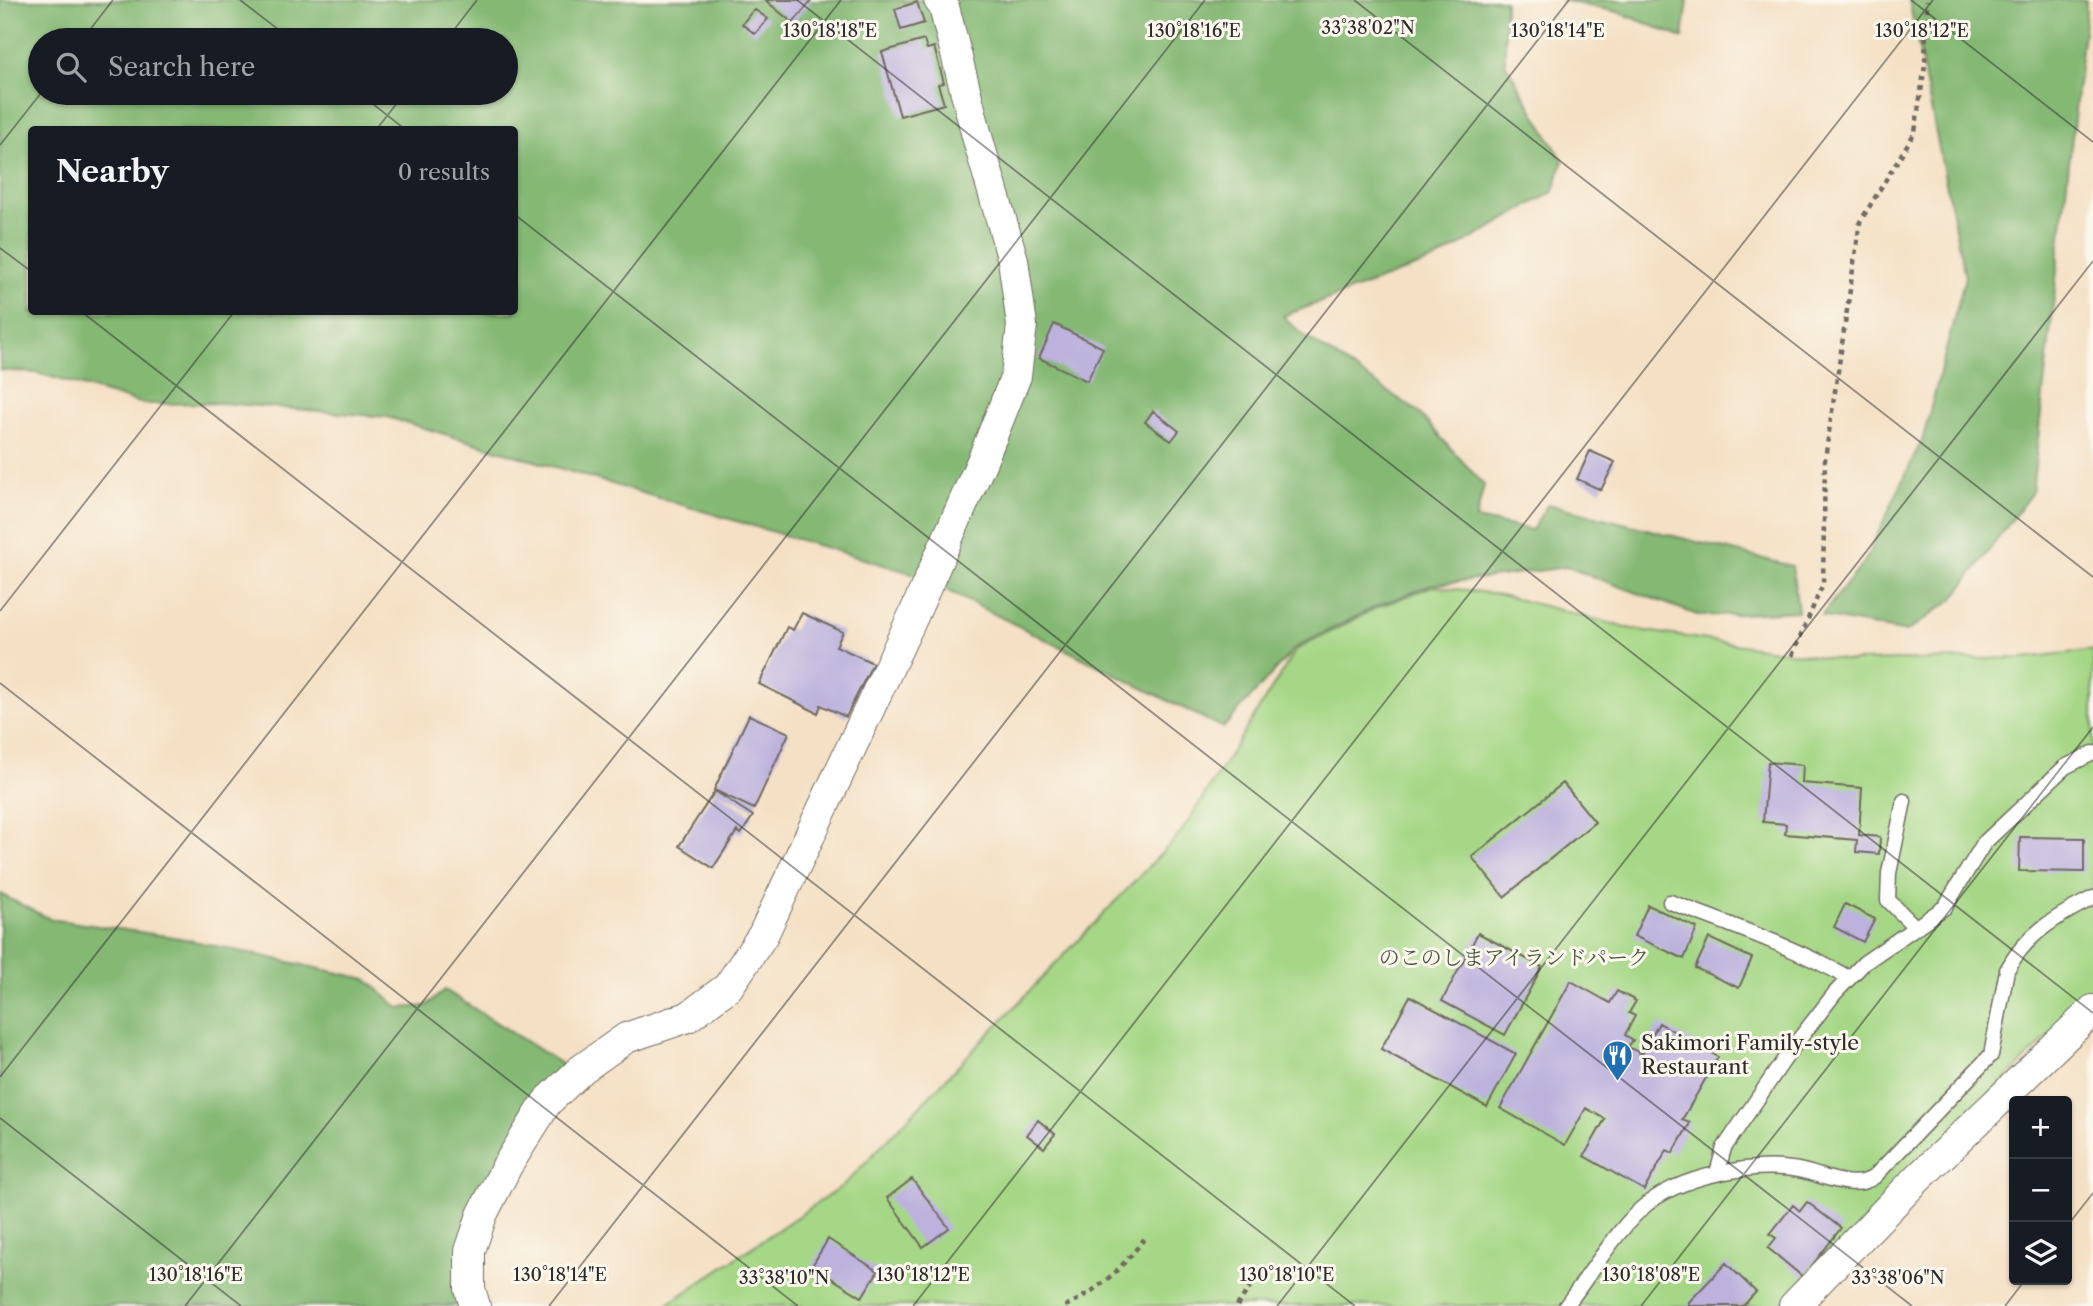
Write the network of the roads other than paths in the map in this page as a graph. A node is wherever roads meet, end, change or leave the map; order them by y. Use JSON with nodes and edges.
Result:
{"nodes":[{"id":1,"x":939,"y":0,"type":"edge"},
{"id":2,"x":2093,"y":753,"type":"edge"},
{"id":3,"x":1904,"y":801,"type":"dead end"},
{"id":4,"x":2093,"y":898,"type":"edge"},
{"id":5,"x":1670,"y":902,"type":"dead end"},
{"id":6,"x":1916,"y":928,"type":"junction"},
{"id":7,"x":1849,"y":978,"type":"junction"},
{"id":8,"x":2093,"y":1010,"type":"edge"},
{"id":9,"x":1717,"y":1173,"type":"junction"},
{"id":10,"x":475,"y":1306,"type":"edge"},
{"id":11,"x":1566,"y":1306,"type":"edge"},
{"id":12,"x":1794,"y":1306,"type":"edge"}],
"edges":[{"from":1,"to":10,"type":"street"},
{"from":2,"to":6,"type":"lane"},
{"from":3,"to":6,"type":"lane"},
{"from":4,"to":9,"type":"lane"},
{"from":5,"to":7,"type":"lane"},
{"from":6,"to":7,"type":"lane"},
{"from":7,"to":9,"type":"lane"},
{"from":8,"to":12,"type":"street"},
{"from":9,"to":11,"type":"lane"}]}
